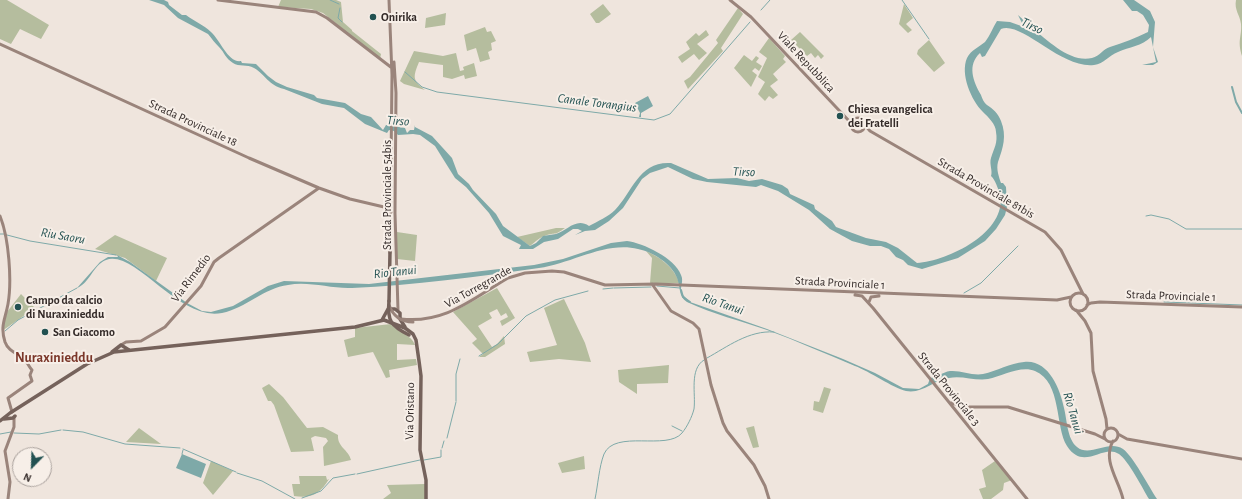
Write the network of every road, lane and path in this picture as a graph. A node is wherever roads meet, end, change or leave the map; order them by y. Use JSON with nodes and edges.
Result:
{"nodes":[{"id":1,"x":218,"y":0,"type":"edge"},
{"id":2,"x":390,"y":0,"type":"edge"},
{"id":3,"x":730,"y":0,"type":"edge"},
{"id":4,"x":0,"y":44,"type":"edge"},
{"id":5,"x":392,"y":57,"type":"junction"},
{"id":6,"x":382,"y":61,"type":"junction"},
{"id":7,"x":392,"y":68,"type":"junction"},
{"id":8,"x":394,"y":75,"type":"junction"},
{"id":9,"x":845,"y":115,"type":"junction"},
{"id":10,"x":855,"y":118,"type":"junction"},
{"id":11,"x":851,"y":123,"type":"junction"},
{"id":12,"x":865,"y":125,"type":"junction"},
{"id":13,"x":862,"y":130,"type":"junction"},
{"id":14,"x":870,"y":131,"type":"junction"},
{"id":15,"x":315,"y":186,"type":"junction"},
{"id":16,"x":319,"y":188,"type":"junction"},
{"id":17,"x":313,"y":193,"type":"junction"},
{"id":18,"x":392,"y":204,"type":"junction"},
{"id":19,"x":384,"y":207,"type":"junction"},
{"id":20,"x":390,"y":212,"type":"junction"},
{"id":21,"x":0,"y":216,"type":"edge"},
{"id":22,"x":390,"y":252,"type":"joint"},
{"id":23,"x":389,"y":275,"type":"junction"},
{"id":24,"x":1075,"y":280,"type":"junction"},
{"id":25,"x":652,"y":284,"type":"junction"},
{"id":26,"x":622,"y":285,"type":"joint"},
{"id":27,"x":845,"y":293,"type":"junction"},
{"id":28,"x":866,"y":293,"type":"junction"},
{"id":29,"x":1075,"y":293,"type":"junction"},
{"id":30,"x":1083,"y":294,"type":"junction"},
{"id":31,"x":897,"y":295,"type":"junction"},
{"id":32,"x":1071,"y":297,"type":"junction"},
{"id":33,"x":1087,"y":298,"type":"junction"},
{"id":34,"x":865,"y":299,"type":"junction"},
{"id":35,"x":1057,"y":300,"type":"junction"},
{"id":36,"x":389,"y":301,"type":"junction"},
{"id":37,"x":869,"y":302,"type":"junction"},
{"id":38,"x":1100,"y":302,"type":"junction"},
{"id":39,"x":1070,"y":304,"type":"junction"},
{"id":40,"x":1087,"y":305,"type":"junction"},
{"id":41,"x":873,"y":308,"type":"junction"},
{"id":42,"x":1242,"y":308,"type":"edge"},
{"id":43,"x":1076,"y":310,"type":"junction"},
{"id":44,"x":1083,"y":310,"type":"junction"},
{"id":45,"x":386,"y":312,"type":"junction"},
{"id":46,"x":399,"y":312,"type":"junction"},
{"id":47,"x":400,"y":319,"type":"junction"},
{"id":48,"x":381,"y":320,"type":"junction"},
{"id":49,"x":387,"y":320,"type":"junction"},
{"id":50,"x":406,"y":320,"type":"junction"},
{"id":51,"x":412,"y":321,"type":"junction"},
{"id":52,"x":1086,"y":321,"type":"junction"},
{"id":53,"x":392,"y":322,"type":"junction"},
{"id":54,"x":405,"y":327,"type":"junction"},
{"id":55,"x":122,"y":347,"type":"junction"},
{"id":56,"x":418,"y":349,"type":"junction"},
{"id":57,"x":945,"y":398,"type":"junction"},
{"id":58,"x":960,"y":407,"type":"junction"},
{"id":59,"x":955,"y":410,"type":"junction"},
{"id":60,"x":959,"y":415,"type":"junction"},
{"id":61,"x":12,"y":416,"type":"junction"},
{"id":62,"x":1106,"y":419,"type":"junction"},
{"id":63,"x":1,"y":421,"type":"edge"},
{"id":64,"x":1112,"y":428,"type":"junction"},
{"id":65,"x":1106,"y":430,"type":"junction"},
{"id":66,"x":1095,"y":434,"type":"junction"},
{"id":67,"x":1118,"y":434,"type":"junction"},
{"id":68,"x":1105,"y":439,"type":"junction"},
{"id":69,"x":1127,"y":439,"type":"junction"},
{"id":70,"x":1112,"y":442,"type":"junction"},
{"id":71,"x":1242,"y":459,"type":"edge"},
{"id":72,"x":8,"y":499,"type":"edge"},
{"id":73,"x":426,"y":499,"type":"edge"},
{"id":74,"x":769,"y":499,"type":"edge"},
{"id":75,"x":1027,"y":499,"type":"edge"},
{"id":76,"x":1123,"y":499,"type":"edge"}],
"edges":[{"from":1,"to":6,"type":"street"},
{"from":2,"to":5,"type":"street"},
{"from":3,"to":9,"type":"street","name":"Viale Repubblica"},
{"from":4,"to":15,"type":"street","name":"Strada Provinciale 18"},
{"from":5,"to":6,"type":"street"},
{"from":5,"to":7,"type":"street"},
{"from":5,"to":8,"type":"street","name":"Strada Provinciale 54bis"},
{"from":6,"to":7,"type":"street"},
{"from":7,"to":8,"type":"street"},
{"from":8,"to":18,"type":"street","name":"Strada Provinciale 54bis"},
{"from":9,"to":10,"type":"street","name":"Viale Repubblica"},
{"from":9,"to":11,"type":"street","name":"Viale Repubblica"},
{"from":10,"to":11,"type":"street"},
{"from":10,"to":12,"type":"street"},
{"from":11,"to":13,"type":"street"},
{"from":12,"to":13,"type":"street"},
{"from":12,"to":14,"type":"street","name":"Strada Provinciale 81bis"},
{"from":13,"to":14,"type":"street","name":"Strada Provinciale 81bis"},
{"from":14,"to":24,"type":"street","name":"Strada Provinciale 81bis"},
{"from":15,"to":16,"type":"street","name":"Strada Provinciale 18"},
{"from":15,"to":17,"type":"street"},
{"from":16,"to":17,"type":"street","name":"Via Rimedio"},
{"from":16,"to":19,"type":"street","name":"Strada Provinciale 18"},
{"from":17,"to":55,"type":"street","name":"Via Rimedio"},
{"from":18,"to":19,"type":"street"},
{"from":18,"to":20,"type":"street"},
{"from":18,"to":46,"type":"street","name":"Strada Provinciale 54bis"},
{"from":19,"to":20,"type":"street","name":"Strada Provinciale 18"},
{"from":20,"to":22,"type":"street"},
{"from":21,"to":61,"type":"street"},
{"from":22,"to":23,"type":"main road"},
{"from":23,"to":36,"type":"main road"},
{"from":23,"to":45,"type":"street"},
{"from":24,"to":29,"type":"street","name":"Strada Provinciale 81bis"},
{"from":24,"to":30,"type":"street","name":"Strada Provinciale 81bis"},
{"from":25,"to":26,"type":"street","name":"Strada Provinciale 1"},
{"from":25,"to":27,"type":"street","name":"Strada Provinciale 1"},
{"from":25,"to":74,"type":"street"},
{"from":26,"to":51,"type":"street","name":"Via Torregrande"},
{"from":27,"to":28,"type":"street","name":"Strada Provinciale 1"},
{"from":27,"to":34,"type":"street"},
{"from":28,"to":31,"type":"street","name":"Strada Provinciale 1"},
{"from":28,"to":34,"type":"street"},
{"from":28,"to":37,"type":"street"},
{"from":29,"to":30,"type":"street"},
{"from":29,"to":32,"type":"street"},
{"from":30,"to":33,"type":"street"},
{"from":31,"to":35,"type":"street","name":"Strada Provinciale 1"},
{"from":31,"to":37,"type":"street"},
{"from":32,"to":35,"type":"street","name":"Strada Provinciale 1"},
{"from":32,"to":39,"type":"street"},
{"from":33,"to":38,"type":"street","name":"Strada Provinciale 1"},
{"from":33,"to":40,"type":"street"},
{"from":34,"to":41,"type":"street"},
{"from":35,"to":39,"type":"street","name":"Strada Provinciale 1"},
{"from":36,"to":51,"type":"street","bridge":true},
{"from":36,"to":56,"type":"main road","bridge":true},
{"from":37,"to":41,"type":"street"},
{"from":38,"to":40,"type":"street","name":"Strada Provinciale 1"},
{"from":38,"to":42,"type":"street","name":"Strada Provinciale 1"},
{"from":39,"to":43,"type":"street"},
{"from":40,"to":44,"type":"street"},
{"from":41,"to":57,"type":"street","name":"Strada Provinciale 3"},
{"from":43,"to":44,"type":"street"},
{"from":43,"to":52,"type":"street"},
{"from":44,"to":52,"type":"street"},
{"from":45,"to":46,"type":"main road"},
{"from":45,"to":48,"type":"main road"},
{"from":45,"to":49,"type":"main road"},
{"from":46,"to":47,"type":"main road"},
{"from":46,"to":51,"type":"street"},
{"from":47,"to":50,"type":"street"},
{"from":47,"to":53,"type":"main road"},
{"from":47,"to":54,"type":"main road","name":"Via Oristano"},
{"from":48,"to":49,"type":"main road"},
{"from":48,"to":55,"type":"main road"},
{"from":49,"to":53,"type":"main road"},
{"from":50,"to":51,"type":"street"},
{"from":50,"to":54,"type":"main road"},
{"from":52,"to":62,"type":"street"},
{"from":53,"to":54,"type":"main road","name":"Via Oristano"},
{"from":54,"to":56,"type":"main road","name":"Via Oristano"},
{"from":55,"to":61,"type":"main road","name":"Via Rimedio"},
{"from":56,"to":73,"type":"main road","name":"Via Oristano"},
{"from":57,"to":58,"type":"street"},
{"from":57,"to":59,"type":"street","name":"Strada Provinciale 3"},
{"from":58,"to":59,"type":"street"},
{"from":58,"to":60,"type":"street"},
{"from":58,"to":66,"type":"street"},
{"from":59,"to":60,"type":"street","name":"Strada Provinciale 3"},
{"from":60,"to":75,"type":"street","name":"Strada Provinciale 3"},
{"from":61,"to":63,"type":"main road","name":"Via Rimedio"},
{"from":61,"to":72,"type":"street"},
{"from":62,"to":64,"type":"street"},
{"from":62,"to":65,"type":"street"},
{"from":64,"to":65,"type":"street"},
{"from":64,"to":67,"type":"street"},
{"from":65,"to":66,"type":"street"},
{"from":65,"to":68,"type":"street"},
{"from":66,"to":68,"type":"street"},
{"from":67,"to":69,"type":"street"},
{"from":67,"to":70,"type":"street"},
{"from":68,"to":70,"type":"street"},
{"from":69,"to":70,"type":"street"},
{"from":69,"to":71,"type":"street"},
{"from":70,"to":76,"type":"street"}]}
